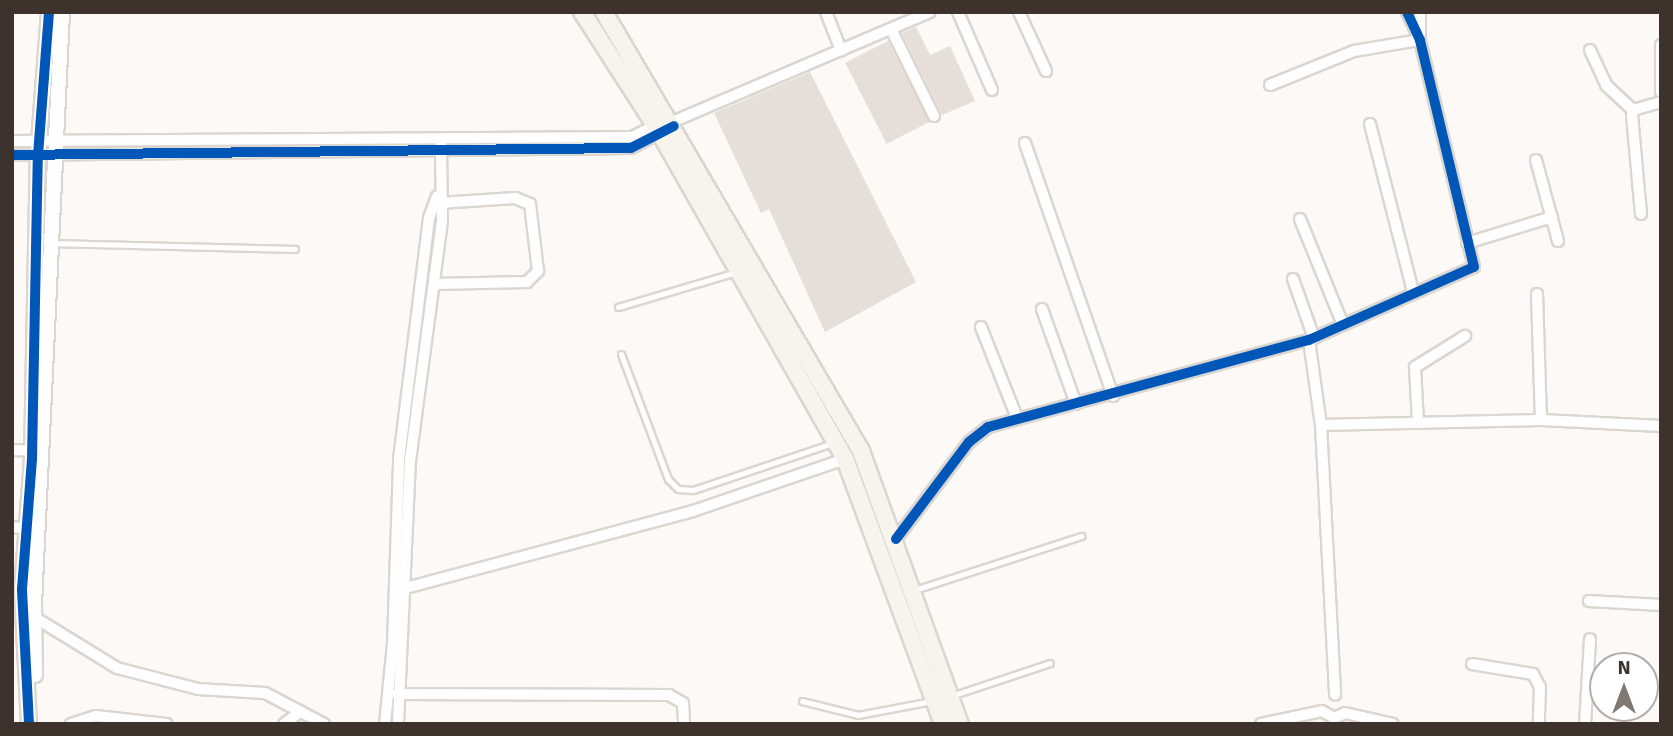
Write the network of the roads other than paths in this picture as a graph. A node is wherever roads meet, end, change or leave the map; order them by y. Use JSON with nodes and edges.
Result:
{"nodes":[{"id":1,"x":49,"y":12,"type":"edge"},
{"id":2,"x":62,"y":12,"type":"edge"},
{"id":3,"x":582,"y":12,"type":"edge"},
{"id":4,"x":826,"y":12,"type":"edge"},
{"id":5,"x":930,"y":12,"type":"edge"},
{"id":6,"x":958,"y":12,"type":"edge"},
{"id":7,"x":1019,"y":12,"type":"edge"},
{"id":8,"x":1407,"y":12,"type":"edge"},
{"id":9,"x":1420,"y":12,"type":"edge"},
{"id":10,"x":609,"y":14,"type":"edge"},
{"id":11,"x":891,"y":29,"type":"junction"},
{"id":12,"x":1420,"y":40,"type":"junction"},
{"id":13,"x":1661,"y":45,"type":"edge"},
{"id":14,"x":841,"y":50,"type":"junction"},
{"id":15,"x":1590,"y":50,"type":"dead end"},
{"id":16,"x":1046,"y":71,"type":"dead end"},
{"id":17,"x":1270,"y":85,"type":"dead end"},
{"id":18,"x":992,"y":90,"type":"dead end"},
{"id":19,"x":1661,"y":92,"type":"edge"},
{"id":20,"x":1661,"y":102,"type":"edge"},
{"id":21,"x":1633,"y":110,"type":"junction"},
{"id":22,"x":933,"y":116,"type":"dead end"},
{"id":23,"x":1370,"y":124,"type":"dead end"},
{"id":24,"x":666,"y":125,"type":"junction"},
{"id":25,"x":12,"y":141,"type":"edge"},
{"id":26,"x":1026,"y":143,"type":"dead end"},
{"id":27,"x":44,"y":146,"type":"junction"},
{"id":28,"x":441,"y":147,"type":"junction"},
{"id":29,"x":12,"y":155,"type":"edge"},
{"id":30,"x":54,"y":156,"type":"junction"},
{"id":31,"x":1536,"y":160,"type":"dead end"},
{"id":32,"x":439,"y":198,"type":"junction"},
{"id":33,"x":1641,"y":214,"type":"dead end"},
{"id":34,"x":1552,"y":217,"type":"junction"},
{"id":35,"x":1300,"y":219,"type":"dead end"},
{"id":36,"x":1558,"y":241,"type":"dead end"},
{"id":37,"x":50,"y":243,"type":"junction"},
{"id":38,"x":1467,"y":243,"type":"junction"},
{"id":39,"x":295,"y":249,"type":"dead end"},
{"id":40,"x":739,"y":271,"type":"junction"},
{"id":41,"x":1293,"y":279,"type":"dead end"},
{"id":42,"x":434,"y":284,"type":"junction"},
{"id":43,"x":1413,"y":291,"type":"junction"},
{"id":44,"x":1537,"y":294,"type":"dead end"},
{"id":45,"x":618,"y":307,"type":"dead end"},
{"id":46,"x":1042,"y":309,"type":"dead end"},
{"id":47,"x":1343,"y":324,"type":"junction"},
{"id":48,"x":981,"y":327,"type":"dead end"},
{"id":49,"x":1465,"y":336,"type":"dead end"},
{"id":50,"x":1312,"y":339,"type":"junction"},
{"id":51,"x":621,"y":354,"type":"dead end"},
{"id":52,"x":1113,"y":396,"type":"junction"},
{"id":53,"x":1076,"y":404,"type":"junction"},
{"id":54,"x":1017,"y":418,"type":"junction"},
{"id":55,"x":1541,"y":420,"type":"junction"},
{"id":56,"x":1418,"y":423,"type":"junction"},
{"id":57,"x":1321,"y":425,"type":"junction"},
{"id":58,"x":1661,"y":426,"type":"edge"},
{"id":59,"x":836,"y":442,"type":"junction"},
{"id":60,"x":12,"y":450,"type":"edge"},
{"id":61,"x":38,"y":451,"type":"junction"},
{"id":62,"x":845,"y":459,"type":"junction"},
{"id":63,"x":12,"y":527,"type":"edge"},
{"id":64,"x":33,"y":529,"type":"junction"},
{"id":65,"x":1081,"y":537,"type":"dead end"},
{"id":66,"x":896,"y":538,"type":"junction"},
{"id":67,"x":23,"y":589,"type":"edge"},
{"id":68,"x":401,"y":589,"type":"junction"},
{"id":69,"x":914,"y":590,"type":"junction"},
{"id":70,"x":1589,"y":601,"type":"dead end"},
{"id":71,"x":1661,"y":605,"type":"edge"},
{"id":72,"x":34,"y":617,"type":"junction"},
{"id":73,"x":1590,"y":639,"type":"dead end"},
{"id":74,"x":1050,"y":663,"type":"dead end"},
{"id":75,"x":1472,"y":664,"type":"dead end"},
{"id":76,"x":387,"y":693,"type":"junction"},
{"id":77,"x":401,"y":694,"type":"junction"},
{"id":78,"x":1335,"y":695,"type":"junction"},
{"id":79,"x":943,"y":698,"type":"junction"},
{"id":80,"x":802,"y":701,"type":"dead end"},
{"id":81,"x":301,"y":711,"type":"junction"},
{"id":82,"x":1322,"y":711,"type":"junction"},
{"id":83,"x":1345,"y":713,"type":"junction"},
{"id":84,"x":29,"y":724,"type":"edge"},
{"id":85,"x":38,"y":724,"type":"edge"},
{"id":86,"x":71,"y":724,"type":"edge"},
{"id":87,"x":167,"y":724,"type":"edge"},
{"id":88,"x":284,"y":724,"type":"edge"},
{"id":89,"x":324,"y":724,"type":"edge"},
{"id":90,"x":385,"y":724,"type":"edge"},
{"id":91,"x":398,"y":724,"type":"edge"},
{"id":92,"x":684,"y":724,"type":"edge"},
{"id":93,"x":943,"y":724,"type":"edge"},
{"id":94,"x":960,"y":724,"type":"edge"},
{"id":95,"x":1261,"y":724,"type":"edge"},
{"id":96,"x":1393,"y":724,"type":"edge"},
{"id":97,"x":1539,"y":724,"type":"edge"},
{"id":98,"x":1585,"y":724,"type":"edge"}],
"edges":[{"from":1,"to":27,"type":"street"},
{"from":2,"to":27,"type":"street"},
{"from":3,"to":24,"type":"main road"},
{"from":4,"to":14,"type":"street"},
{"from":5,"to":11,"type":"street"},
{"from":6,"to":18,"type":"street"},
{"from":7,"to":16,"type":"street"},
{"from":8,"to":12,"type":"street"},
{"from":9,"to":12,"type":"street"},
{"from":10,"to":24,"type":"main road"},
{"from":11,"to":14,"type":"street"},
{"from":11,"to":22,"type":"street"},
{"from":12,"to":17,"type":"street"},
{"from":12,"to":38,"type":"street"},
{"from":13,"to":19,"type":"street"},
{"from":14,"to":24,"type":"street"},
{"from":15,"to":21,"type":"street"},
{"from":20,"to":21,"type":"street"},
{"from":21,"to":33,"type":"street"},
{"from":23,"to":43,"type":"street"},
{"from":24,"to":28,"type":"street"},
{"from":24,"to":40,"type":"main road"},
{"from":24,"to":66,"type":"main road"},
{"from":25,"to":27,"type":"street"},
{"from":26,"to":52,"type":"street"},
{"from":27,"to":28,"type":"street"},
{"from":27,"to":29,"type":"street"},
{"from":27,"to":30,"type":"street"},
{"from":27,"to":61,"type":"street"},
{"from":28,"to":30,"type":"street"},
{"from":28,"to":32,"type":"street"},
{"from":30,"to":37,"type":"street"},
{"from":31,"to":34,"type":"street"},
{"from":32,"to":42,"type":"street"},
{"from":32,"to":42,"type":"street"},
{"from":32,"to":68,"type":"street"},
{"from":34,"to":36,"type":"street"},
{"from":34,"to":38,"type":"street"},
{"from":35,"to":47,"type":"street"},
{"from":37,"to":39,"type":"lane"},
{"from":37,"to":61,"type":"street"},
{"from":38,"to":43,"type":"street"},
{"from":40,"to":45,"type":"lane"},
{"from":40,"to":59,"type":"main road"},
{"from":41,"to":50,"type":"street"},
{"from":42,"to":68,"type":"street"},
{"from":43,"to":47,"type":"street"},
{"from":44,"to":55,"type":"street"},
{"from":46,"to":53,"type":"street"},
{"from":47,"to":50,"type":"street"},
{"from":48,"to":54,"type":"street"},
{"from":49,"to":56,"type":"street"},
{"from":50,"to":52,"type":"street"},
{"from":50,"to":57,"type":"street"},
{"from":51,"to":59,"type":"lane"},
{"from":52,"to":53,"type":"street"},
{"from":53,"to":54,"type":"street"},
{"from":54,"to":66,"type":"street"},
{"from":55,"to":56,"type":"street"},
{"from":55,"to":58,"type":"street"},
{"from":56,"to":57,"type":"street"},
{"from":57,"to":78,"type":"street"},
{"from":59,"to":62,"type":"main road"},
{"from":60,"to":61,"type":"street"},
{"from":61,"to":64,"type":"street"},
{"from":62,"to":68,"type":"street"},
{"from":62,"to":79,"type":"main road"},
{"from":63,"to":64,"type":"street"},
{"from":64,"to":67,"type":"street"},
{"from":65,"to":69,"type":"lane"},
{"from":66,"to":69,"type":"main road"},
{"from":67,"to":72,"type":"street"},
{"from":67,"to":84,"type":"street"},
{"from":68,"to":76,"type":"street"},
{"from":68,"to":77,"type":"street"},
{"from":69,"to":79,"type":"main road"},
{"from":70,"to":71,"type":"street"},
{"from":72,"to":81,"type":"street"},
{"from":72,"to":85,"type":"street"},
{"from":73,"to":98,"type":"street"},
{"from":74,"to":79,"type":"lane"},
{"from":75,"to":97,"type":"street"},
{"from":76,"to":77,"type":"street"},
{"from":76,"to":90,"type":"street"},
{"from":77,"to":91,"type":"street"},
{"from":77,"to":92,"type":"street"},
{"from":78,"to":82,"type":"street"},
{"from":78,"to":83,"type":"street"},
{"from":79,"to":80,"type":"lane"},
{"from":79,"to":93,"type":"main road"},
{"from":79,"to":94,"type":"main road"},
{"from":81,"to":88,"type":"street"},
{"from":81,"to":89,"type":"street"},
{"from":82,"to":83,"type":"street"},
{"from":82,"to":95,"type":"street"},
{"from":83,"to":96,"type":"street"},
{"from":86,"to":87,"type":"street"}]}
